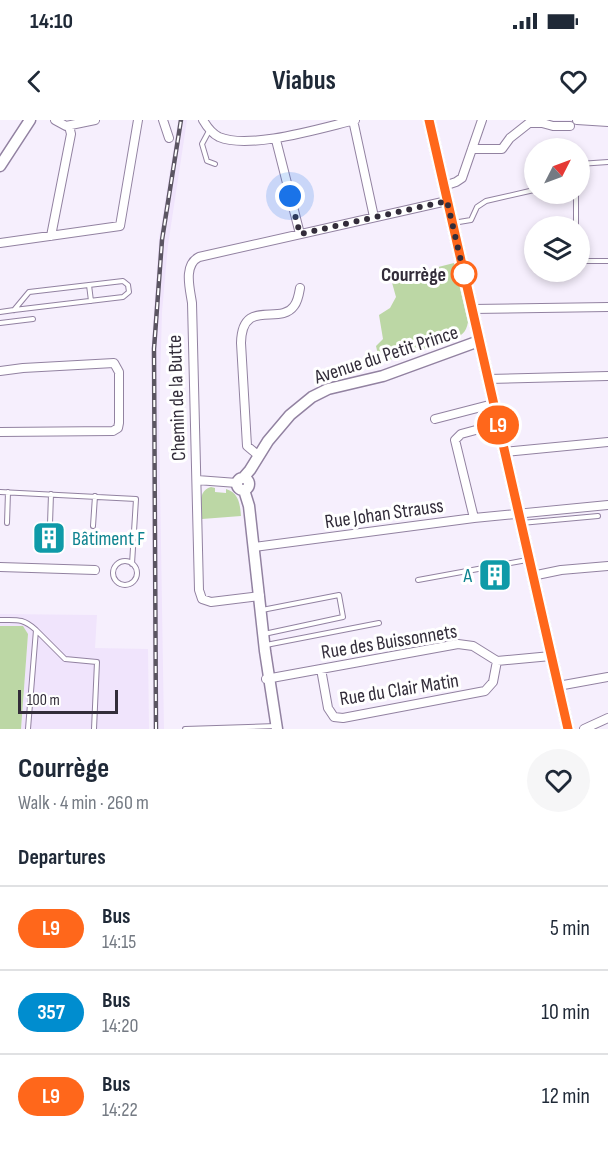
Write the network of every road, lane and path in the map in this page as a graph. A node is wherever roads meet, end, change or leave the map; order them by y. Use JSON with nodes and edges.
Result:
{"nodes":[{"id":1,"x":29,"y":120,"type":"edge"},
{"id":2,"x":55,"y":120,"type":"edge"},
{"id":3,"x":95,"y":120,"type":"edge"},
{"id":4,"x":138,"y":120,"type":"edge"},
{"id":5,"x":164,"y":120,"type":"edge"},
{"id":6,"x":203,"y":120,"type":"edge"},
{"id":7,"x":354,"y":120,"type":"edge"},
{"id":8,"x":429,"y":120,"type":"edge"},
{"id":9,"x":482,"y":120,"type":"edge"},
{"id":10,"x":608,"y":122,"type":"edge"},
{"id":11,"x":573,"y":123,"type":"edge"},
{"id":12,"x":69,"y":126,"type":"junction"},
{"id":13,"x":209,"y":130,"type":"junction"},
{"id":14,"x":169,"y":138,"type":"dead end"},
{"id":15,"x":276,"y":140,"type":"junction"},
{"id":16,"x":472,"y":149,"type":"junction"},
{"id":17,"x":608,"y":162,"type":"edge"},
{"id":18,"x":590,"y":163,"type":"edge"},
{"id":19,"x":215,"y":164,"type":"dead end"},
{"id":20,"x":0,"y":166,"type":"edge"},
{"id":21,"x":444,"y":186,"type":"junction"},
{"id":22,"x":524,"y":192,"type":"edge"},
{"id":23,"x":447,"y":201,"type":"junction"},
{"id":24,"x":374,"y":217,"type":"junction"},
{"id":25,"x":452,"y":223,"type":"junction"},
{"id":26,"x":300,"y":234,"type":"junction"},
{"id":27,"x":51,"y":236,"type":"junction"},
{"id":28,"x":0,"y":243,"type":"edge"},
{"id":29,"x":590,"y":261,"type":"edge"},
{"id":30,"x":608,"y":261,"type":"edge"},
{"id":31,"x":89,"y":285,"type":"junction"},
{"id":32,"x":300,"y":288,"type":"dead end"},
{"id":33,"x":91,"y":301,"type":"junction"},
{"id":34,"x":608,"y":307,"type":"edge"},
{"id":35,"x":472,"y":309,"type":"junction"},
{"id":36,"x":14,"y":310,"type":"junction"},
{"id":37,"x":0,"y":312,"type":"edge"},
{"id":38,"x":33,"y":319,"type":"dead end"},
{"id":39,"x":0,"y":322,"type":"edge"},
{"id":40,"x":479,"y":341,"type":"junction"},
{"id":41,"x":0,"y":371,"type":"edge"},
{"id":42,"x":608,"y":376,"type":"edge"},
{"id":43,"x":488,"y":379,"type":"junction"},
{"id":44,"x":493,"y":404,"type":"junction"},
{"id":45,"x":435,"y":419,"type":"dead end"},
{"id":46,"x":498,"y":424,"type":"junction"},
{"id":47,"x":0,"y":432,"type":"edge"},
{"id":48,"x":608,"y":442,"type":"edge"},
{"id":49,"x":504,"y":452,"type":"junction"},
{"id":50,"x":259,"y":456,"type":"junction"},
{"id":51,"x":197,"y":480,"type":"junction"},
{"id":52,"x":243,"y":483,"type":"junction"},
{"id":53,"x":0,"y":492,"type":"edge"},
{"id":54,"x":8,"y":492,"type":"junction"},
{"id":55,"x":51,"y":494,"type":"junction"},
{"id":56,"x":95,"y":496,"type":"junction"},
{"id":57,"x":608,"y":505,"type":"edge"},
{"id":58,"x":598,"y":516,"type":"dead end"},
{"id":59,"x":474,"y":518,"type":"junction"},
{"id":60,"x":519,"y":518,"type":"junction"},
{"id":61,"x":7,"y":523,"type":"dead end"},
{"id":62,"x":50,"y":524,"type":"dead end"},
{"id":63,"x":93,"y":526,"type":"dead end"},
{"id":64,"x":254,"y":547,"type":"junction"},
{"id":65,"x":528,"y":560,"type":"junction"},
{"id":66,"x":132,"y":564,"type":"junction"},
{"id":67,"x":608,"y":566,"type":"edge"},
{"id":68,"x":0,"y":567,"type":"edge"},
{"id":69,"x":95,"y":570,"type":"dead end"},
{"id":70,"x":532,"y":576,"type":"junction"},
{"id":71,"x":418,"y":580,"type":"dead end"},
{"id":72,"x":260,"y":596,"type":"junction"},
{"id":73,"x":261,"y":610,"type":"junction"},
{"id":74,"x":0,"y":620,"type":"edge"},
{"id":75,"x":379,"y":623,"type":"dead end"},
{"id":76,"x":36,"y":630,"type":"junction"},
{"id":77,"x":265,"y":639,"type":"junction"},
{"id":78,"x":551,"y":656,"type":"junction"},
{"id":79,"x":497,"y":661,"type":"junction"},
{"id":80,"x":321,"y":669,"type":"junction"},
{"id":81,"x":608,"y":677,"type":"edge"},
{"id":82,"x":267,"y":679,"type":"junction"},
{"id":83,"x":558,"y":686,"type":"junction"},
{"id":84,"x":608,"y":718,"type":"edge"},
{"id":85,"x":277,"y":728,"type":"edge"},
{"id":86,"x":28,"y":729,"type":"edge"},
{"id":87,"x":94,"y":729,"type":"edge"},
{"id":88,"x":185,"y":729,"type":"edge"},
{"id":89,"x":568,"y":729,"type":"edge"},
{"id":90,"x":584,"y":729,"type":"edge"}],
"edges":[{"from":1,"to":20,"type":"main road"},
{"from":2,"to":12,"type":"street"},
{"from":3,"to":12,"type":"street"},
{"from":4,"to":27,"type":"street"},
{"from":5,"to":14,"type":"street"},
{"from":6,"to":13,"type":"street"},
{"from":7,"to":15,"type":"street"},
{"from":7,"to":24,"type":"street"},
{"from":8,"to":21,"type":"main road"},
{"from":9,"to":16,"type":"street"},
{"from":10,"to":11,"type":"street"},
{"from":11,"to":16,"type":"street"},
{"from":12,"to":27,"type":"street"},
{"from":13,"to":15,"type":"street"},
{"from":13,"to":19,"type":"lane"},
{"from":15,"to":26,"type":"street"},
{"from":16,"to":21,"type":"street"},
{"from":17,"to":18,"type":"lane"},
{"from":21,"to":23,"type":"main road"},
{"from":22,"to":25,"type":"lane"},
{"from":23,"to":24,"type":"street"},
{"from":23,"to":25,"type":"main road"},
{"from":24,"to":26,"type":"street"},
{"from":25,"to":35,"type":"main road"},
{"from":26,"to":51,"type":"street","name":"Chemin de la Butte"},
{"from":27,"to":28,"type":"street"},
{"from":29,"to":30,"type":"lane"},
{"from":31,"to":33,"type":"lane"},
{"from":31,"to":33,"type":"lane"},
{"from":31,"to":36,"type":"lane"},
{"from":32,"to":50,"type":"street"},
{"from":33,"to":36,"type":"lane"},
{"from":34,"to":35,"type":"street"},
{"from":35,"to":40,"type":"main road"},
{"from":36,"to":37,"type":"lane"},
{"from":38,"to":39,"type":"lane"},
{"from":40,"to":43,"type":"main road"},
{"from":40,"to":50,"type":"main road","name":"Avenue du Petit Prince"},
{"from":41,"to":47,"type":"street"},
{"from":42,"to":43,"type":"street"},
{"from":43,"to":44,"type":"main road"},
{"from":44,"to":45,"type":"street"},
{"from":44,"to":46,"type":"main road"},
{"from":46,"to":49,"type":"main road"},
{"from":46,"to":59,"type":"street"},
{"from":48,"to":49,"type":"street"},
{"from":49,"to":60,"type":"main road"},
{"from":50,"to":52,"type":"main road","name":"Avenue du Petit Prince"},
{"from":51,"to":52,"type":"street","name":"Chemin de la Butte"},
{"from":51,"to":72,"type":"street"},
{"from":52,"to":64,"type":"main road"},
{"from":53,"to":54,"type":"lane"},
{"from":54,"to":55,"type":"lane"},
{"from":54,"to":61,"type":"lane"},
{"from":55,"to":56,"type":"lane"},
{"from":55,"to":62,"type":"lane"},
{"from":56,"to":63,"type":"lane"},
{"from":56,"to":66,"type":"lane"},
{"from":57,"to":60,"type":"street","name":"Rue Johan Strauss"},
{"from":58,"to":60,"type":"lane"},
{"from":59,"to":60,"type":"street","name":"Rue Johan Strauss"},
{"from":59,"to":64,"type":"street","name":"Rue Johan Strauss"},
{"from":60,"to":65,"type":"main road"},
{"from":64,"to":72,"type":"main road"},
{"from":65,"to":70,"type":"main road"},
{"from":65,"to":71,"type":"lane"},
{"from":66,"to":66,"type":"lane"},
{"from":67,"to":70,"type":"street"},
{"from":68,"to":69,"type":"street"},
{"from":70,"to":78,"type":"main road"},
{"from":72,"to":73,"type":"main road"},
{"from":73,"to":77,"type":"main road"},
{"from":73,"to":77,"type":"lane"},
{"from":74,"to":76,"type":"lane"},
{"from":75,"to":77,"type":"lane"},
{"from":76,"to":86,"type":"lane"},
{"from":76,"to":87,"type":"lane"},
{"from":77,"to":82,"type":"main road"},
{"from":78,"to":79,"type":"street"},
{"from":78,"to":83,"type":"main road"},
{"from":79,"to":80,"type":"street","name":"Rue des Buissonnets"},
{"from":79,"to":80,"type":"street","name":"Rue du Clair Matin"},
{"from":80,"to":82,"type":"street","name":"Rue des Buissonnets"},
{"from":81,"to":83,"type":"street"},
{"from":82,"to":85,"type":"main road"},
{"from":83,"to":89,"type":"main road"},
{"from":84,"to":90,"type":"street"},
{"from":85,"to":88,"type":"lane"}]}
